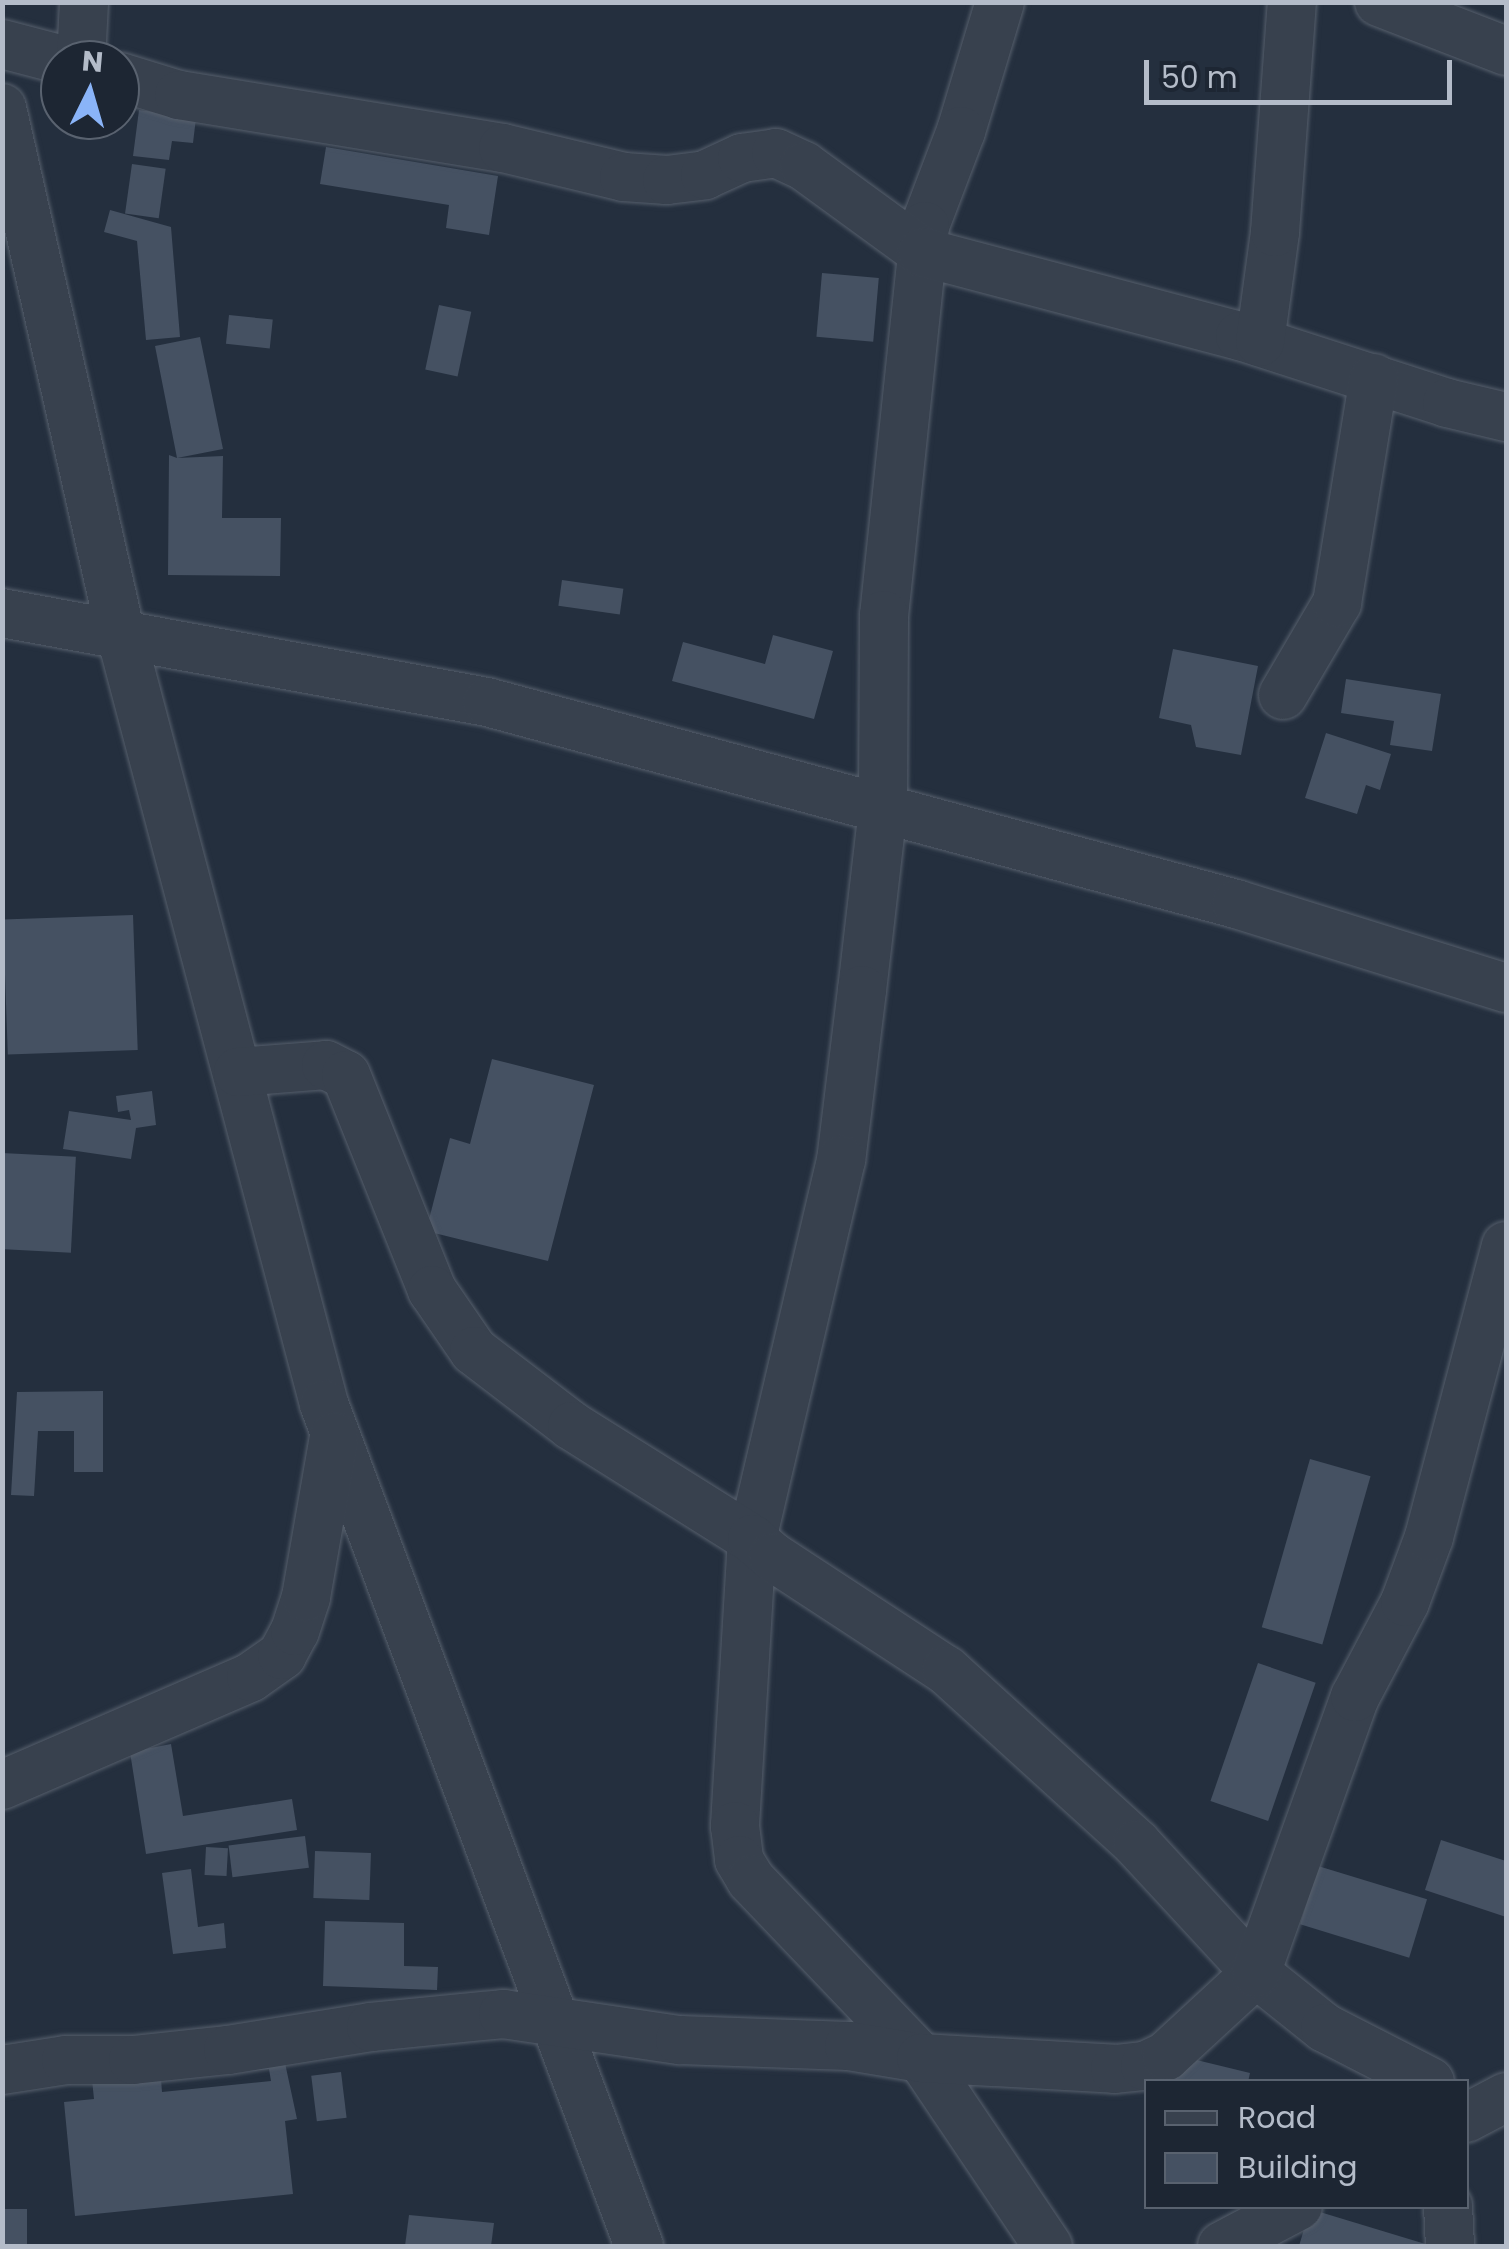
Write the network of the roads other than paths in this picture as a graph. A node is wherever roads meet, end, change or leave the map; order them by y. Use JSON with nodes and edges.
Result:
{"nodes":[{"id":1,"x":84,"y":2,"type":"edge"},
{"id":2,"x":1000,"y":2,"type":"edge"},
{"id":3,"x":1292,"y":2,"type":"edge"},
{"id":4,"x":1379,"y":2,"type":"edge"},
{"id":5,"x":82,"y":40,"type":"edge"},
{"id":6,"x":2,"y":44,"type":"edge"},
{"id":7,"x":1506,"y":51,"type":"edge"},
{"id":8,"x":40,"y":54,"type":"edge"},
{"id":9,"x":140,"y":83,"type":"edge"},
{"id":10,"x":2,"y":108,"type":"edge"},
{"id":11,"x":922,"y":252,"type":"junction"},
{"id":12,"x":1260,"y":342,"type":"junction"},
{"id":13,"x":1374,"y":378,"type":"junction"},
{"id":14,"x":1506,"y":417,"type":"edge"},
{"id":15,"x":2,"y":613,"type":"edge"},
{"id":16,"x":120,"y":636,"type":"junction"},
{"id":17,"x":1283,"y":695,"type":"dead end"},
{"id":18,"x":883,"y":809,"type":"junction"},
{"id":19,"x":1506,"y":988,"type":"edge"},
{"id":20,"x":238,"y":1072,"type":"junction"},
{"id":21,"x":1506,"y":1246,"type":"edge"},
{"id":22,"x":335,"y":1432,"type":"junction"},
{"id":23,"x":752,"y":1538,"type":"junction"},
{"id":24,"x":2,"y":1784,"type":"edge"},
{"id":25,"x":1256,"y":1972,"type":"junction"},
{"id":26,"x":555,"y":2021,"type":"junction"},
{"id":27,"x":920,"y":2058,"type":"junction"},
{"id":28,"x":2,"y":2070,"type":"edge"},
{"id":29,"x":1424,"y":2079,"type":"edge"},
{"id":30,"x":1292,"y":2209,"type":"edge"},
{"id":31,"x":1448,"y":2209,"type":"edge"},
{"id":32,"x":640,"y":2246,"type":"edge"},
{"id":33,"x":1048,"y":2246,"type":"edge"},
{"id":34,"x":1222,"y":2246,"type":"edge"},
{"id":35,"x":1450,"y":2246,"type":"edge"}],
"edges":[{"from":1,"to":5,"type":"street"},
{"from":2,"to":11,"type":"street"},
{"from":3,"to":12,"type":"street"},
{"from":4,"to":7,"type":"street"},
{"from":6,"to":8,"type":"street"},
{"from":9,"to":11,"type":"street"},
{"from":10,"to":16,"type":"street"},
{"from":11,"to":12,"type":"street"},
{"from":11,"to":18,"type":"street"},
{"from":12,"to":13,"type":"street"},
{"from":13,"to":14,"type":"street"},
{"from":13,"to":17,"type":"street"},
{"from":15,"to":16,"type":"street"},
{"from":16,"to":18,"type":"street"},
{"from":16,"to":20,"type":"street"},
{"from":18,"to":19,"type":"street"},
{"from":18,"to":23,"type":"street"},
{"from":20,"to":22,"type":"street"},
{"from":20,"to":23,"type":"street"},
{"from":21,"to":25,"type":"street"},
{"from":22,"to":24,"type":"street"},
{"from":22,"to":26,"type":"street"},
{"from":23,"to":25,"type":"street"},
{"from":23,"to":27,"type":"street"},
{"from":25,"to":27,"type":"street"},
{"from":25,"to":29,"type":"street"},
{"from":26,"to":27,"type":"street"},
{"from":26,"to":28,"type":"street"},
{"from":26,"to":32,"type":"street"},
{"from":27,"to":33,"type":"street"},
{"from":30,"to":34,"type":"street"},
{"from":31,"to":35,"type":"street"}]}
